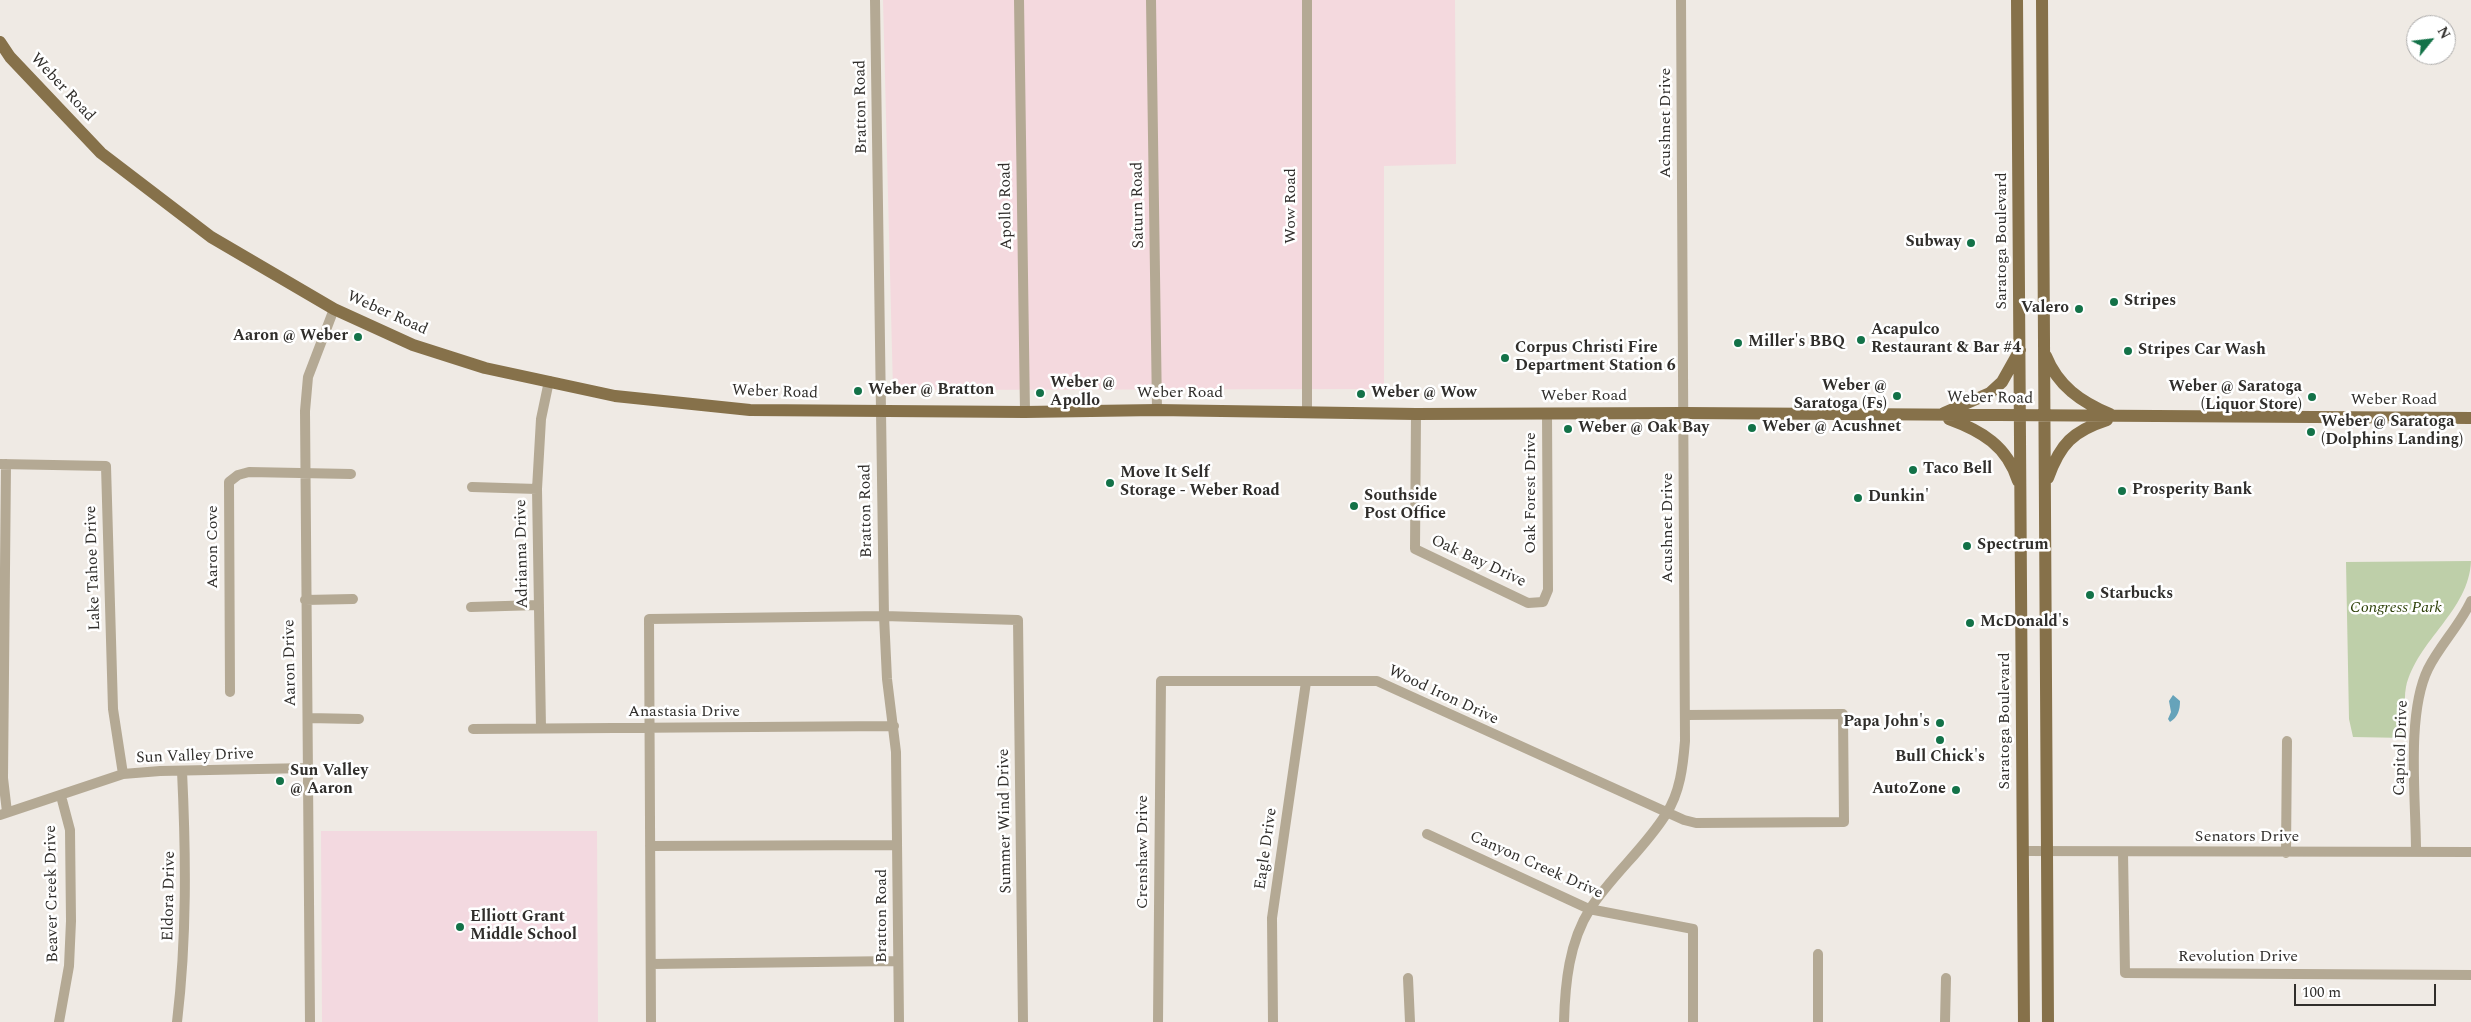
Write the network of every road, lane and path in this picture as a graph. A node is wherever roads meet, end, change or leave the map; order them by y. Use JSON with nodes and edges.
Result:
{"nodes":[{"id":1,"x":875,"y":0,"type":"edge"},
{"id":2,"x":1019,"y":0,"type":"edge"},
{"id":3,"x":1151,"y":0,"type":"edge"},
{"id":4,"x":1307,"y":0,"type":"edge"},
{"id":5,"x":1681,"y":0,"type":"edge"},
{"id":6,"x":2018,"y":0,"type":"edge"},
{"id":7,"x":2042,"y":0,"type":"edge"},
{"id":8,"x":0,"y":42,"type":"edge"},
{"id":9,"x":334,"y":309,"type":"junction"},
{"id":10,"x":2020,"y":350,"type":"junction"},
{"id":11,"x":2044,"y":351,"type":"junction"},
{"id":12,"x":549,"y":381,"type":"junction"},
{"id":13,"x":1157,"y":410,"type":"junction"},
{"id":14,"x":882,"y":411,"type":"junction"},
{"id":15,"x":1025,"y":412,"type":"junction"},
{"id":16,"x":1307,"y":412,"type":"junction"},
{"id":17,"x":1548,"y":413,"type":"junction"},
{"id":18,"x":1684,"y":413,"type":"junction"},
{"id":19,"x":1416,"y":414,"type":"junction"},
{"id":20,"x":1940,"y":415,"type":"junction"},
{"id":21,"x":2020,"y":416,"type":"junction"},
{"id":22,"x":2045,"y":416,"type":"junction"},
{"id":23,"x":2118,"y":416,"type":"junction"},
{"id":24,"x":2471,"y":418,"type":"edge"},
{"id":25,"x":3,"y":464,"type":"edge"},
{"id":26,"x":307,"y":474,"type":"junction"},
{"id":27,"x":351,"y":474,"type":"dead end"},
{"id":28,"x":472,"y":487,"type":"dead end"},
{"id":29,"x":2045,"y":487,"type":"junction"},
{"id":30,"x":2021,"y":488,"type":"junction"},
{"id":31,"x":538,"y":489,"type":"junction"},
{"id":32,"x":353,"y":599,"type":"dead end"},
{"id":33,"x":305,"y":600,"type":"junction"},
{"id":34,"x":1543,"y":602,"type":"joint"},
{"id":35,"x":2471,"y":602,"type":"edge"},
{"id":36,"x":539,"y":605,"type":"junction"},
{"id":37,"x":471,"y":607,"type":"dead end"},
{"id":38,"x":884,"y":616,"type":"junction"},
{"id":39,"x":1161,"y":682,"type":"joint"},
{"id":40,"x":1306,"y":682,"type":"junction"},
{"id":41,"x":230,"y":692,"type":"dead end"},
{"id":42,"x":1685,"y":715,"type":"junction"},
{"id":43,"x":308,"y":718,"type":"junction"},
{"id":44,"x":359,"y":719,"type":"dead end"},
{"id":45,"x":894,"y":726,"type":"junction"},
{"id":46,"x":541,"y":728,"type":"junction"},
{"id":47,"x":650,"y":728,"type":"junction"},
{"id":48,"x":473,"y":729,"type":"dead end"},
{"id":49,"x":2287,"y":741,"type":"dead end"},
{"id":50,"x":308,"y":768,"type":"junction"},
{"id":51,"x":182,"y":771,"type":"junction"},
{"id":52,"x":123,"y":774,"type":"junction"},
{"id":53,"x":62,"y":796,"type":"junction"},
{"id":54,"x":1667,"y":813,"type":"junction"},
{"id":55,"x":4,"y":814,"type":"edge"},
{"id":56,"x":1427,"y":834,"type":"dead end"},
{"id":57,"x":897,"y":845,"type":"junction"},
{"id":58,"x":650,"y":846,"type":"junction"},
{"id":59,"x":2023,"y":851,"type":"junction"},
{"id":60,"x":2416,"y":851,"type":"junction"},
{"id":61,"x":2047,"y":852,"type":"junction"},
{"id":62,"x":2124,"y":852,"type":"junction"},
{"id":63,"x":2471,"y":852,"type":"edge"},
{"id":64,"x":2286,"y":853,"type":"junction"},
{"id":65,"x":1590,"y":909,"type":"junction"},
{"id":66,"x":1818,"y":954,"type":"dead end"},
{"id":67,"x":898,"y":961,"type":"junction"},
{"id":68,"x":651,"y":964,"type":"junction"},
{"id":69,"x":2471,"y":975,"type":"edge"},
{"id":70,"x":1408,"y":978,"type":"dead end"},
{"id":71,"x":1946,"y":978,"type":"dead end"},
{"id":72,"x":59,"y":1022,"type":"edge"},
{"id":73,"x":177,"y":1022,"type":"edge"},
{"id":74,"x":310,"y":1022,"type":"edge"},
{"id":75,"x":651,"y":1022,"type":"edge"},
{"id":76,"x":899,"y":1022,"type":"edge"},
{"id":77,"x":1023,"y":1022,"type":"edge"},
{"id":78,"x":1158,"y":1022,"type":"edge"},
{"id":79,"x":1273,"y":1022,"type":"edge"},
{"id":80,"x":1410,"y":1022,"type":"edge"},
{"id":81,"x":1564,"y":1022,"type":"edge"},
{"id":82,"x":1693,"y":1022,"type":"edge"},
{"id":83,"x":1818,"y":1022,"type":"edge"},
{"id":84,"x":1945,"y":1022,"type":"edge"},
{"id":85,"x":2024,"y":1022,"type":"edge"},
{"id":86,"x":2048,"y":1022,"type":"edge"}],
"edges":[{"from":1,"to":14,"type":"street","name":"Bratton Road"},
{"from":2,"to":15,"type":"street","name":"Apollo Road"},
{"from":3,"to":13,"type":"street","name":"Saturn Road"},
{"from":4,"to":16,"type":"street","name":"Wow Road"},
{"from":5,"to":18,"type":"street","name":"Acushnet Drive"},
{"from":6,"to":10,"type":"main road","name":"Saratoga Boulevard"},
{"from":7,"to":11,"type":"main road"},
{"from":8,"to":9,"type":"main road","name":"Weber Road"},
{"from":9,"to":12,"type":"main road","name":"Weber Road"},
{"from":9,"to":26,"type":"street","name":"Aaron Drive"},
{"from":10,"to":20,"type":"main road"},
{"from":10,"to":21,"type":"main road","name":"Saratoga Boulevard"},
{"from":11,"to":22,"type":"main road"},
{"from":11,"to":23,"type":"main road"},
{"from":12,"to":14,"type":"main road","name":"Weber Road"},
{"from":12,"to":31,"type":"street","name":"Adrianna Drive"},
{"from":13,"to":15,"type":"main road","name":"Weber Road"},
{"from":13,"to":16,"type":"main road","name":"Weber Road"},
{"from":14,"to":15,"type":"main road","name":"Weber Road"},
{"from":14,"to":38,"type":"street","name":"Bratton Road"},
{"from":16,"to":19,"type":"main road","name":"Weber Road"},
{"from":17,"to":18,"type":"main road","name":"Weber Road"},
{"from":17,"to":19,"type":"main road","name":"Weber Road"},
{"from":17,"to":34,"type":"street","name":"Oak Forest Drive"},
{"from":18,"to":20,"type":"main road","name":"Weber Road"},
{"from":18,"to":42,"type":"street","name":"Acushnet Drive"},
{"from":19,"to":34,"type":"street","name":"Oak Bay Drive"},
{"from":20,"to":21,"type":"main road","name":"Weber Road"},
{"from":20,"to":30,"type":"main road"},
{"from":21,"to":22,"type":"main road","name":"Weber Road"},
{"from":21,"to":30,"type":"main road","name":"Saratoga Boulevard"},
{"from":22,"to":23,"type":"main road","name":"Weber Road"},
{"from":22,"to":29,"type":"main road"},
{"from":23,"to":24,"type":"main road","name":"Weber Road"},
{"from":23,"to":29,"type":"main road"},
{"from":25,"to":52,"type":"street","name":"Lake Tahoe Drive"},
{"from":25,"to":55,"type":"street"},
{"from":26,"to":27,"type":"street"},
{"from":26,"to":33,"type":"street","name":"Aaron Drive"},
{"from":26,"to":41,"type":"street","name":"Aaron Cove"},
{"from":28,"to":31,"type":"street"},
{"from":29,"to":61,"type":"main road"},
{"from":30,"to":59,"type":"main road","name":"Saratoga Boulevard"},
{"from":31,"to":36,"type":"street","name":"Adrianna Drive"},
{"from":32,"to":33,"type":"street"},
{"from":33,"to":43,"type":"street","name":"Aaron Drive"},
{"from":35,"to":60,"type":"street","name":"Capitol Drive"},
{"from":36,"to":37,"type":"street"},
{"from":36,"to":46,"type":"street","name":"Adrianna Drive"},
{"from":38,"to":45,"type":"street","name":"Bratton Road"},
{"from":38,"to":47,"type":"street"},
{"from":38,"to":77,"type":"street","name":"Summer Wind Drive"},
{"from":39,"to":40,"type":"street","name":"Wood Iron Drive"},
{"from":39,"to":78,"type":"street","name":"Crenshaw Drive"},
{"from":40,"to":54,"type":"street","name":"Wood Iron Drive"},
{"from":40,"to":79,"type":"street","name":"Eagle Drive"},
{"from":42,"to":54,"type":"street","name":"Acushnet Drive"},
{"from":42,"to":54,"type":"street","name":"Wood Iron Drive"},
{"from":43,"to":44,"type":"street"},
{"from":43,"to":50,"type":"street","name":"Aaron Drive"},
{"from":45,"to":47,"type":"street","name":"Anastasia Drive"},
{"from":45,"to":57,"type":"street","name":"Bratton Road"},
{"from":46,"to":47,"type":"street","name":"Anastasia Drive"},
{"from":46,"to":48,"type":"street","name":"Anastasia Drive"},
{"from":47,"to":58,"type":"street"},
{"from":49,"to":64,"type":"street"},
{"from":50,"to":51,"type":"street","name":"Sun Valley Drive"},
{"from":50,"to":74,"type":"street","name":"Aaron Drive"},
{"from":51,"to":52,"type":"street","name":"Sun Valley Drive"},
{"from":51,"to":73,"type":"street","name":"Eldora Drive"},
{"from":52,"to":53,"type":"street","name":"Sun Valley Drive"},
{"from":53,"to":55,"type":"street","name":"Sun Valley Drive"},
{"from":53,"to":72,"type":"street","name":"Beaver Creek Drive"},
{"from":54,"to":65,"type":"street","name":"Acushnet Drive"},
{"from":56,"to":65,"type":"street","name":"Canyon Creek Drive"},
{"from":57,"to":58,"type":"street"},
{"from":57,"to":67,"type":"street","name":"Bratton Road"},
{"from":58,"to":68,"type":"street"},
{"from":59,"to":61,"type":"street","name":"Senators Drive"},
{"from":59,"to":85,"type":"main road","name":"Saratoga Boulevard"},
{"from":60,"to":63,"type":"street","name":"Senators Drive"},
{"from":60,"to":64,"type":"street","name":"Senators Drive"},
{"from":61,"to":62,"type":"street","name":"Senators Drive"},
{"from":61,"to":86,"type":"main road"},
{"from":62,"to":64,"type":"street","name":"Senators Drive"},
{"from":62,"to":69,"type":"street","name":"Revolution Drive"},
{"from":65,"to":81,"type":"street","name":"Acushnet Drive"},
{"from":65,"to":82,"type":"street","name":"Canyon Creek Drive"},
{"from":66,"to":83,"type":"street"},
{"from":67,"to":68,"type":"street"},
{"from":67,"to":76,"type":"street","name":"Bratton Road"},
{"from":68,"to":75,"type":"street"},
{"from":70,"to":80,"type":"street"},
{"from":71,"to":84,"type":"street"}]}
